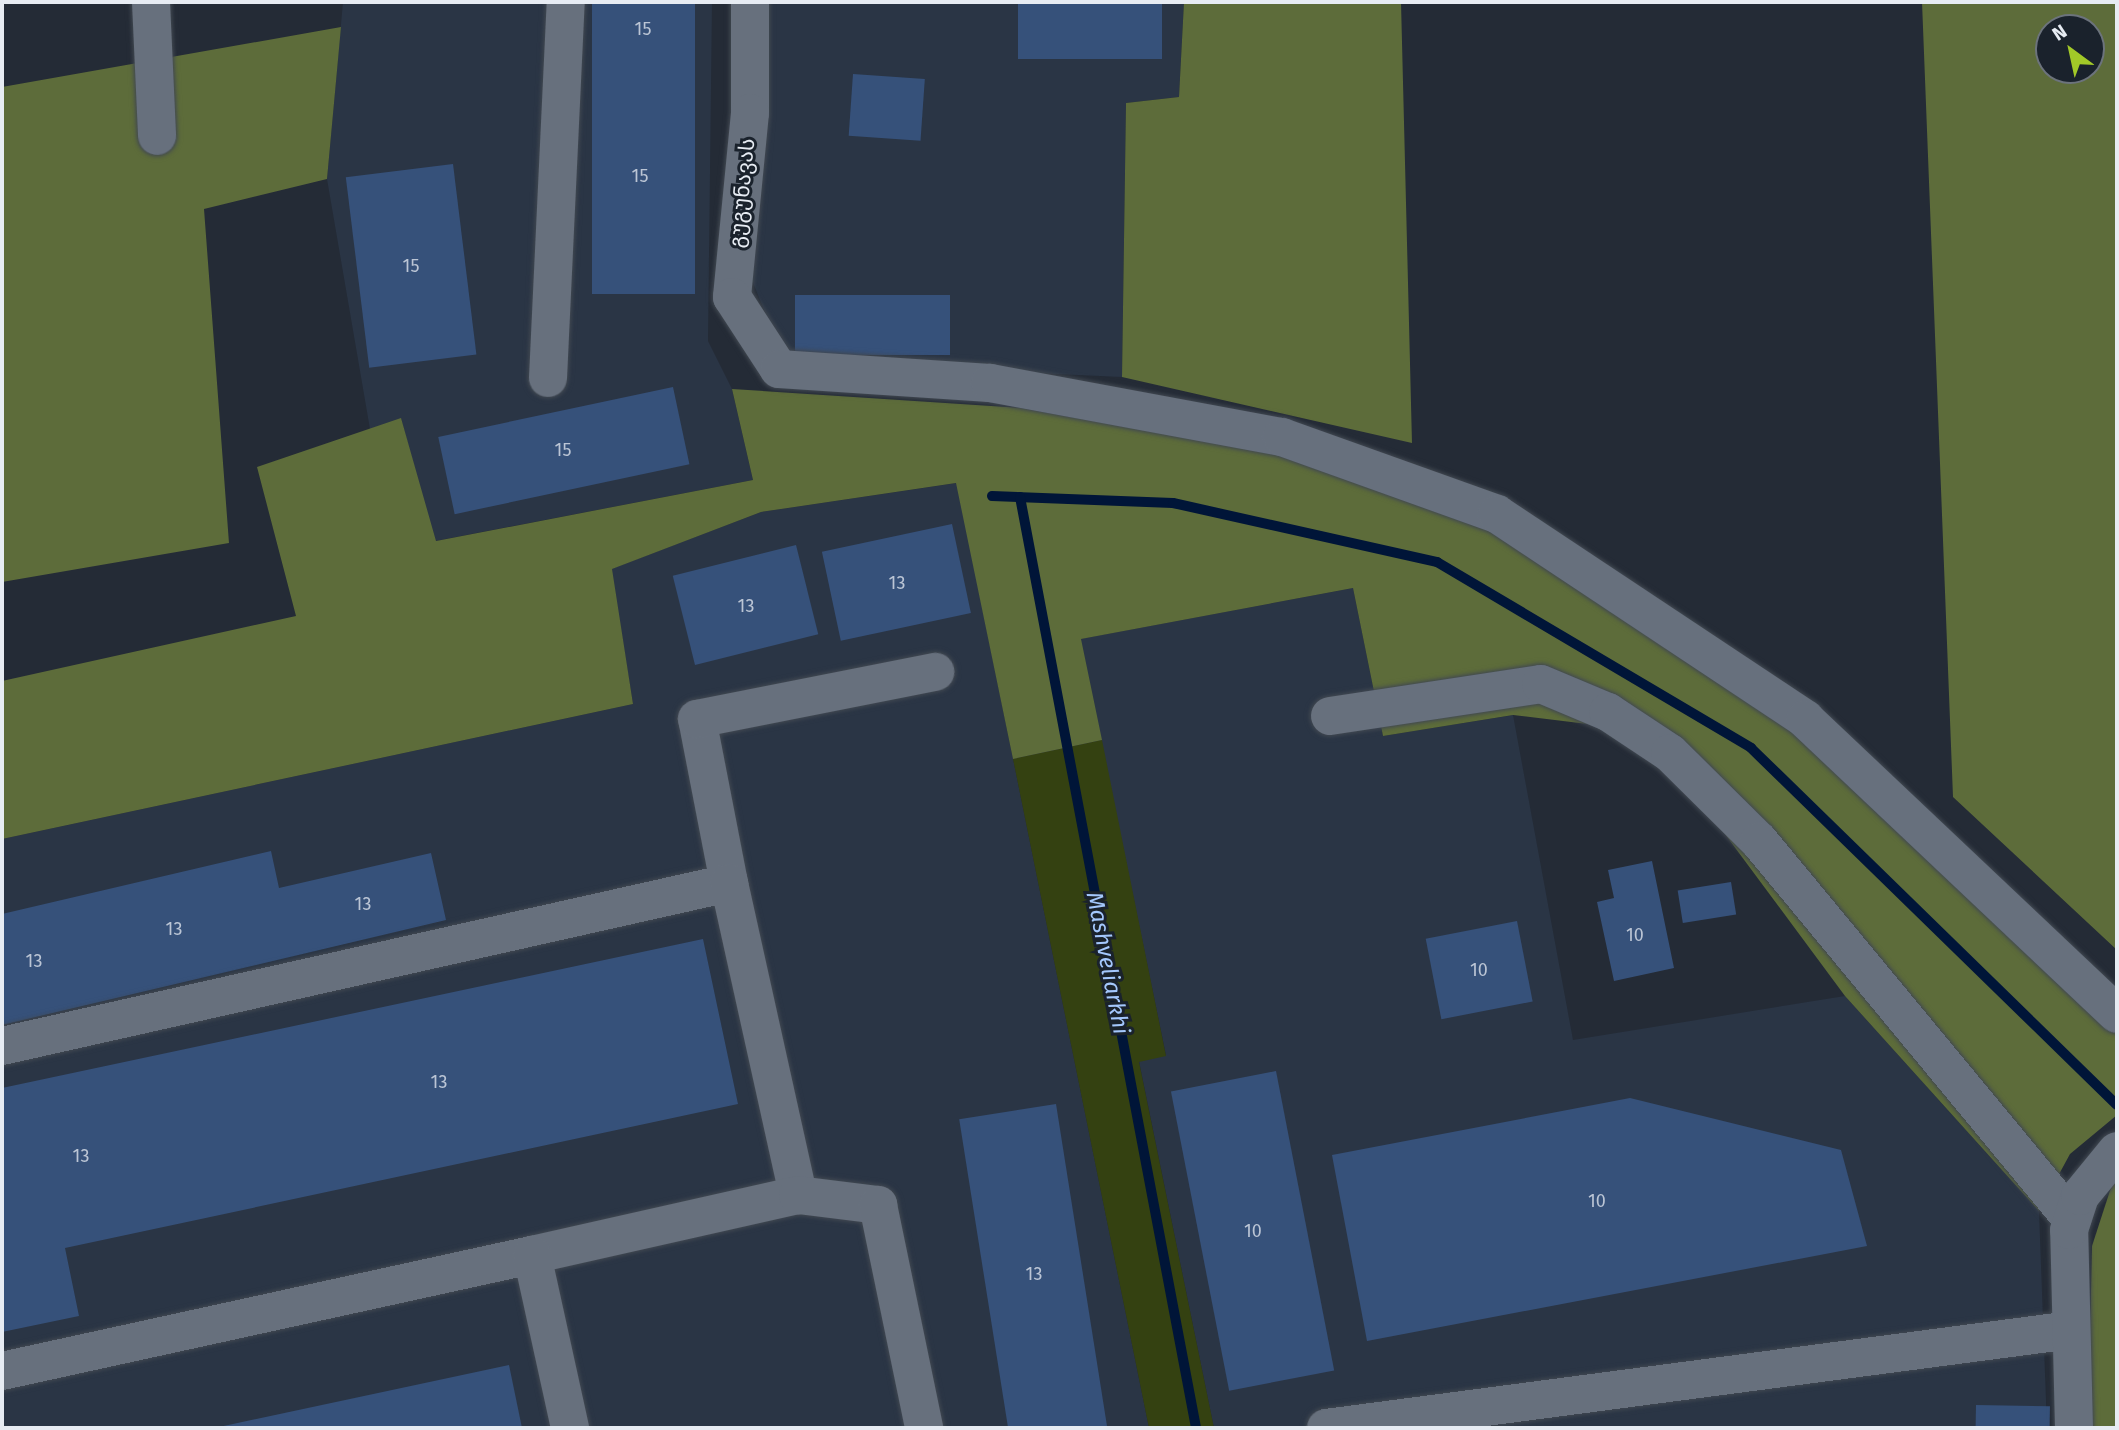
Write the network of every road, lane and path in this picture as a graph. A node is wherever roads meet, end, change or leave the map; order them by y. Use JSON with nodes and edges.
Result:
{"nodes":[{"id":1,"x":151,"y":2,"type":"edge"},
{"id":2,"x":566,"y":2,"type":"edge"},
{"id":3,"x":750,"y":2,"type":"edge"},
{"id":4,"x":157,"y":136,"type":"dead end"},
{"id":5,"x":548,"y":379,"type":"dead end"},
{"id":6,"x":935,"y":672,"type":"dead end"},
{"id":7,"x":1330,"y":716,"type":"dead end"},
{"id":8,"x":729,"y":883,"type":"junction"},
{"id":9,"x":2117,"y":1014,"type":"edge"},
{"id":10,"x":2,"y":1045,"type":"edge"},
{"id":11,"x":2117,"y":1151,"type":"edge"},
{"id":12,"x":798,"y":1195,"type":"junction"},
{"id":13,"x":2072,"y":1219,"type":"junction"},
{"id":14,"x":533,"y":1255,"type":"junction"},
{"id":15,"x":2071,"y":1330,"type":"junction"},
{"id":16,"x":2,"y":1371,"type":"edge"},
{"id":17,"x":570,"y":1428,"type":"edge"},
{"id":18,"x":924,"y":1428,"type":"edge"},
{"id":19,"x":1325,"y":1428,"type":"edge"},
{"id":20,"x":2074,"y":1428,"type":"edge"}],
"edges":[{"from":1,"to":4,"type":"street"},
{"from":2,"to":5,"type":"street"},
{"from":3,"to":9,"type":"street","name":"გუგუნავას"},
{"from":6,"to":8,"type":"street"},
{"from":7,"to":13,"type":"street"},
{"from":8,"to":10,"type":"street"},
{"from":8,"to":12,"type":"street"},
{"from":11,"to":13,"type":"street"},
{"from":12,"to":14,"type":"street"},
{"from":12,"to":18,"type":"street"},
{"from":13,"to":15,"type":"street"},
{"from":14,"to":16,"type":"street"},
{"from":14,"to":17,"type":"street"},
{"from":15,"to":19,"type":"street"},
{"from":15,"to":20,"type":"street"}]}
